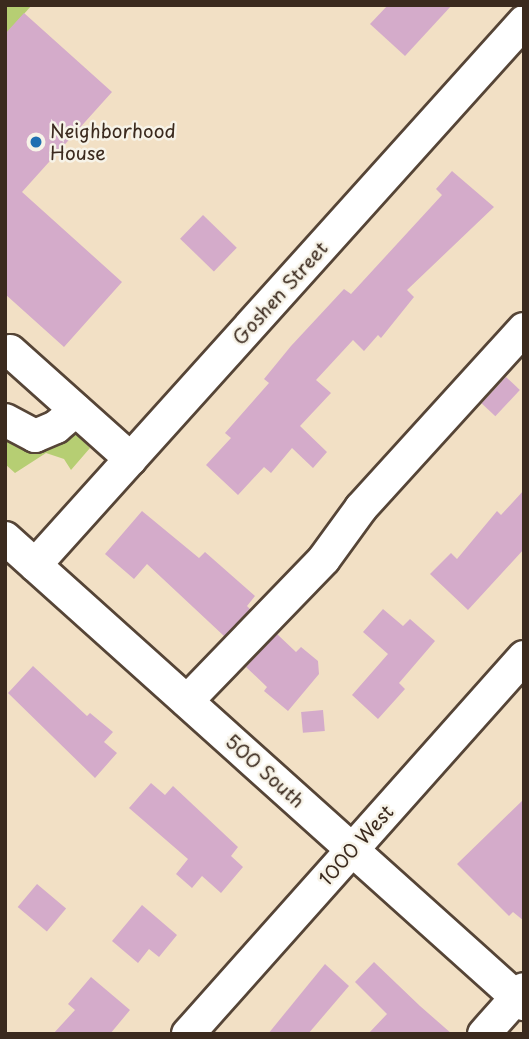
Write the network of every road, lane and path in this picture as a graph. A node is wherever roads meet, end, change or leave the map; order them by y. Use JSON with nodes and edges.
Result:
{"nodes":[{"id":1,"x":524,"y":22,"type":"edge"},
{"id":2,"x":524,"y":329,"type":"edge"},
{"id":3,"x":10,"y":351,"type":"dead end"},
{"id":4,"x":76,"y":410,"type":"junction"},
{"id":5,"x":5,"y":420,"type":"edge"},
{"id":6,"x":131,"y":459,"type":"junction"},
{"id":7,"x":5,"y":538,"type":"edge"},
{"id":8,"x":35,"y":565,"type":"junction"},
{"id":9,"x":524,"y":657,"type":"edge"},
{"id":10,"x":187,"y":701,"type":"junction"},
{"id":11,"x":352,"y":849,"type":"junction"},
{"id":12,"x":521,"y":997,"type":"edge"},
{"id":13,"x":188,"y":1034,"type":"edge"},
{"id":14,"x":484,"y":1034,"type":"edge"}],
"edges":[{"from":1,"to":6,"type":"street","name":"Goshen Street"},
{"from":2,"to":10,"type":"street"},
{"from":3,"to":4,"type":"street"},
{"from":4,"to":5,"type":"street"},
{"from":4,"to":6,"type":"street"},
{"from":6,"to":8,"type":"street","name":"Goshen Street"},
{"from":7,"to":8,"type":"street","name":"500 South"},
{"from":8,"to":10,"type":"street","name":"500 South"},
{"from":9,"to":11,"type":"street","name":"1000 West"},
{"from":10,"to":11,"type":"street","name":"500 South"},
{"from":11,"to":12,"type":"street","name":"500 South"},
{"from":11,"to":13,"type":"street","name":"1000 West"},
{"from":12,"to":14,"type":"street"}]}
